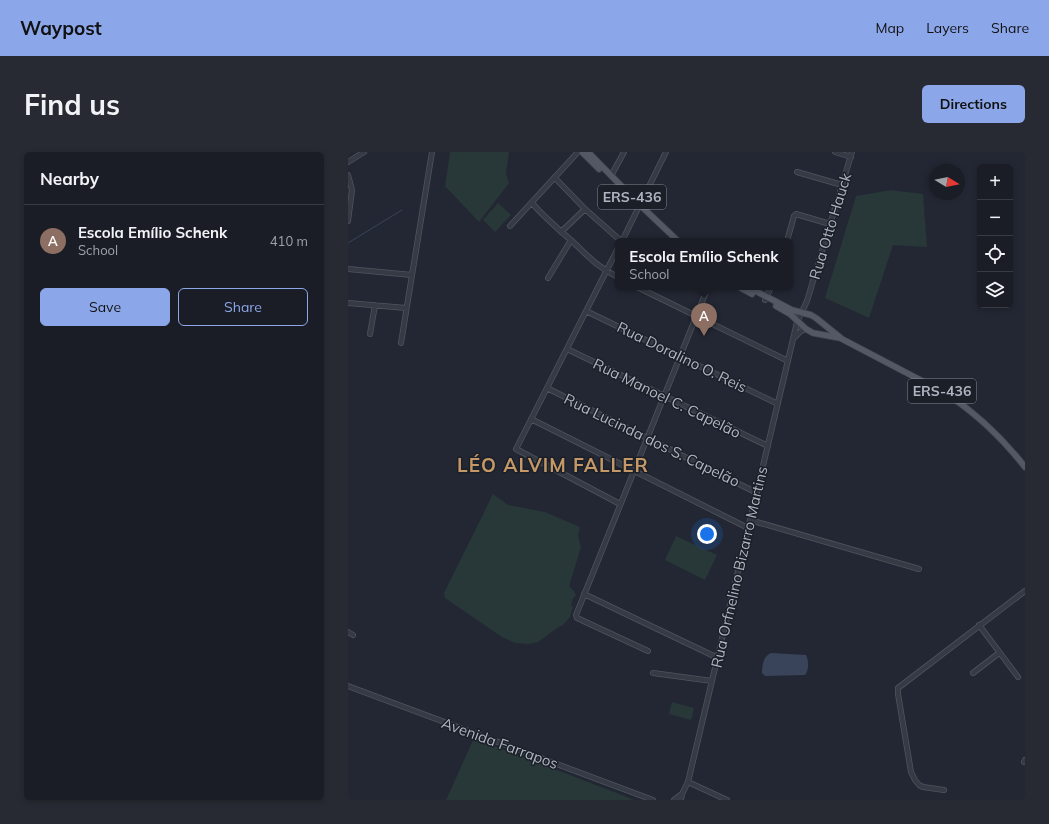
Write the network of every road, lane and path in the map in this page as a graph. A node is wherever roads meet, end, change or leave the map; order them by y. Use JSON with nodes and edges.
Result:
{"nodes":[{"id":1,"x":364,"y":152,"type":"edge"},
{"id":2,"x":432,"y":152,"type":"edge"},
{"id":3,"x":578,"y":152,"type":"edge"},
{"id":4,"x":624,"y":152,"type":"edge"},
{"id":5,"x":666,"y":152,"type":"edge"},
{"id":6,"x":835,"y":152,"type":"edge"},
{"id":7,"x":586,"y":153,"type":"edge"},
{"id":8,"x":851,"y":154,"type":"edge"},
{"id":9,"x":348,"y":162,"type":"edge"},
{"id":10,"x":798,"y":172,"type":"dead end"},
{"id":11,"x":348,"y":175,"type":"edge"},
{"id":12,"x":611,"y":176,"type":"junction"},
{"id":13,"x":555,"y":178,"type":"junction"},
{"id":14,"x":842,"y":185,"type":"junction"},
{"id":15,"x":532,"y":203,"type":"junction"},
{"id":16,"x":639,"y":207,"type":"junction"},
{"id":17,"x":586,"y":209,"type":"junction"},
{"id":18,"x":348,"y":221,"type":"edge"},
{"id":19,"x":830,"y":224,"type":"junction"},
{"id":20,"x":510,"y":226,"type":"dead end"},
{"id":21,"x":561,"y":232,"type":"junction"},
{"id":22,"x":618,"y":238,"type":"edge"},
{"id":23,"x":623,"y":238,"type":"edge"},
{"id":24,"x":669,"y":238,"type":"edge"},
{"id":25,"x":675,"y":238,"type":"edge"},
{"id":26,"x":788,"y":238,"type":"edge"},
{"id":27,"x":571,"y":240,"type":"junction"},
{"id":28,"x":615,"y":254,"type":"edge"},
{"id":29,"x":348,"y":269,"type":"edge"},
{"id":30,"x":606,"y":272,"type":"junction"},
{"id":31,"x":412,"y":275,"type":"junction"},
{"id":32,"x":615,"y":276,"type":"edge"},
{"id":33,"x":548,"y":278,"type":"dead end"},
{"id":34,"x":643,"y":290,"type":"edge"},
{"id":35,"x":707,"y":290,"type":"edge"},
{"id":36,"x":746,"y":290,"type":"edge"},
{"id":37,"x":752,"y":290,"type":"edge"},
{"id":38,"x":770,"y":290,"type":"edge"},
{"id":39,"x":766,"y":299,"type":"junction"},
{"id":40,"x":807,"y":300,"type":"junction"},
{"id":41,"x":348,"y":303,"type":"edge"},
{"id":42,"x":375,"y":305,"type":"junction"},
{"id":43,"x":406,"y":308,"type":"junction"},
{"id":44,"x":586,"y":311,"type":"junction"},
{"id":45,"x":802,"y":313,"type":"junction"},
{"id":46,"x":811,"y":315,"type":"junction"},
{"id":47,"x":696,"y":316,"type":"junction"},
{"id":48,"x":821,"y":321,"type":"junction"},
{"id":49,"x":798,"y":322,"type":"junction"},
{"id":50,"x":806,"y":330,"type":"junction"},
{"id":51,"x":813,"y":333,"type":"junction"},
{"id":52,"x":370,"y":334,"type":"dead end"},
{"id":53,"x":842,"y":339,"type":"junction"},
{"id":54,"x":793,"y":340,"type":"junction"},
{"id":55,"x":401,"y":343,"type":"dead end"},
{"id":56,"x":566,"y":349,"type":"junction"},
{"id":57,"x":680,"y":356,"type":"junction"},
{"id":58,"x":788,"y":361,"type":"junction"},
{"id":59,"x":547,"y":388,"type":"junction"},
{"id":60,"x":664,"y":396,"type":"junction"},
{"id":61,"x":778,"y":404,"type":"junction"},
{"id":62,"x":531,"y":420,"type":"junction"},
{"id":63,"x":647,"y":438,"type":"junction"},
{"id":64,"x":768,"y":446,"type":"junction"},
{"id":65,"x":1025,"y":467,"type":"edge"},
{"id":66,"x":634,"y":471,"type":"junction"},
{"id":67,"x":757,"y":493,"type":"junction"},
{"id":68,"x":620,"y":504,"type":"junction"},
{"id":69,"x":750,"y":520,"type":"junction"},
{"id":70,"x":748,"y":528,"type":"junction"},
{"id":71,"x":919,"y":569,"type":"dead end"},
{"id":72,"x":1025,"y":591,"type":"edge"},
{"id":73,"x":584,"y":594,"type":"junction"},
{"id":74,"x":979,"y":625,"type":"junction"},
{"id":75,"x":348,"y":632,"type":"edge"},
{"id":76,"x":353,"y":635,"type":"dead end"},
{"id":77,"x":648,"y":651,"type":"dead end"},
{"id":78,"x":999,"y":653,"type":"junction"},
{"id":79,"x":718,"y":658,"type":"junction"},
{"id":80,"x":653,"y":673,"type":"dead end"},
{"id":81,"x":973,"y":673,"type":"dead end"},
{"id":82,"x":1018,"y":677,"type":"dead end"},
{"id":83,"x":712,"y":681,"type":"junction"},
{"id":84,"x":348,"y":686,"type":"edge"},
{"id":85,"x":688,"y":782,"type":"junction"},
{"id":86,"x":944,"y":790,"type":"dead end"},
{"id":87,"x":682,"y":794,"type":"junction"},
{"id":88,"x":653,"y":800,"type":"edge"},
{"id":89,"x":674,"y":800,"type":"edge"},
{"id":90,"x":681,"y":800,"type":"edge"},
{"id":91,"x":727,"y":800,"type":"edge"}],
"edges":[{"from":1,"to":9,"type":"street"},
{"from":2,"to":31,"type":"street"},
{"from":3,"to":13,"type":"street"},
{"from":4,"to":12,"type":"street"},
{"from":5,"to":16,"type":"street"},
{"from":6,"to":8,"type":"street"},
{"from":7,"to":12,"type":"main road","number":"ERS-436"},
{"from":7,"to":16,"type":"main road","number":"ERS-436"},
{"from":8,"to":14,"type":"street","name":"Rua Otto Hauck"},
{"from":10,"to":14,"type":"street"},
{"from":11,"to":18,"type":"street"},
{"from":12,"to":16,"type":"main road","number":"ERS-436"},
{"from":13,"to":15,"type":"street"},
{"from":13,"to":17,"type":"street"},
{"from":14,"to":19,"type":"street","name":"Rua Otto Hauck"},
{"from":15,"to":20,"type":"street"},
{"from":15,"to":21,"type":"street"},
{"from":16,"to":23,"type":"street"},
{"from":16,"to":24,"type":"main road","number":"ERS-436"},
{"from":16,"to":25,"type":"main road","number":"ERS-436"},
{"from":17,"to":21,"type":"street"},
{"from":17,"to":22,"type":"street"},
{"from":19,"to":26,"type":"street"},
{"from":19,"to":40,"type":"street","name":"Rua Otto Hauck"},
{"from":21,"to":27,"type":"street"},
{"from":27,"to":30,"type":"street"},
{"from":27,"to":33,"type":"street"},
{"from":28,"to":30,"type":"street"},
{"from":29,"to":31,"type":"street"},
{"from":30,"to":32,"type":"street"},
{"from":30,"to":44,"type":"street"},
{"from":31,"to":43,"type":"street"},
{"from":34,"to":47,"type":"street"},
{"from":35,"to":47,"type":"street"},
{"from":36,"to":39,"type":"main road","number":"ERS-436"},
{"from":37,"to":39,"type":"main road","number":"ERS-436"},
{"from":38,"to":39,"type":"street"},
{"from":39,"to":45,"type":"main road","number":"ERS-436"},
{"from":39,"to":49,"type":"main road","number":"ERS-436"},
{"from":40,"to":45,"type":"street","name":"Rua Orfnelino Bizarro Martins"},
{"from":40,"to":46,"type":"street"},
{"from":41,"to":42,"type":"street"},
{"from":42,"to":43,"type":"street"},
{"from":42,"to":52,"type":"street"},
{"from":43,"to":55,"type":"street"},
{"from":44,"to":56,"type":"street"},
{"from":44,"to":57,"type":"street","name":"Rua Doralino O. Reis"},
{"from":45,"to":46,"type":"main road","number":"ERS-436"},
{"from":45,"to":49,"type":"street","name":"Rua Orfnelino Bizarro Martins"},
{"from":46,"to":48,"type":"main road","number":"ERS-436"},
{"from":47,"to":57,"type":"street"},
{"from":47,"to":58,"type":"street"},
{"from":48,"to":51,"type":"main road"},
{"from":48,"to":53,"type":"main road","number":"ERS-436"},
{"from":49,"to":50,"type":"main road","number":"ERS-436"},
{"from":49,"to":54,"type":"street","name":"Rua Orfnelino Bizarro Martins"},
{"from":50,"to":51,"type":"main road","number":"ERS-436"},
{"from":50,"to":54,"type":"street"},
{"from":51,"to":53,"type":"main road","number":"ERS-436"},
{"from":53,"to":65,"type":"main road","number":"ERS-436"},
{"from":54,"to":58,"type":"street","name":"Rua Orfnelino Bizarro Martins"},
{"from":56,"to":59,"type":"street"},
{"from":56,"to":60,"type":"street","name":"Rua Manoel C. Capelão"},
{"from":57,"to":60,"type":"street"},
{"from":57,"to":61,"type":"street","name":"Rua Doralino O. Reis"},
{"from":58,"to":61,"type":"street","name":"Rua Orfnelino Bizarro Martins"},
{"from":59,"to":62,"type":"street"},
{"from":59,"to":63,"type":"street","name":"Rua Lucinda dos S. Capelão"},
{"from":60,"to":63,"type":"street"},
{"from":60,"to":64,"type":"street","name":"Rua Manoel C. Capelão"},
{"from":61,"to":64,"type":"street","name":"Rua Orfnelino Bizarro Martins"},
{"from":62,"to":66,"type":"street"},
{"from":62,"to":68,"type":"street"},
{"from":63,"to":66,"type":"street"},
{"from":63,"to":67,"type":"street","name":"Rua Lucinda dos S. Capelão"},
{"from":64,"to":67,"type":"street","name":"Rua Orfnelino Bizarro Martins"},
{"from":66,"to":68,"type":"street"},
{"from":66,"to":70,"type":"street"},
{"from":67,"to":69,"type":"street","name":"Rua Orfnelino Bizarro Martins"},
{"from":68,"to":73,"type":"street"},
{"from":69,"to":70,"type":"street","name":"Rua Orfnelino Bizarro Martins"},
{"from":69,"to":71,"type":"street"},
{"from":70,"to":79,"type":"street","name":"Rua Orfnelino Bizarro Martins"},
{"from":72,"to":74,"type":"street"},
{"from":73,"to":77,"type":"street"},
{"from":73,"to":79,"type":"street"},
{"from":74,"to":78,"type":"street"},
{"from":74,"to":86,"type":"street"},
{"from":75,"to":76,"type":"street"},
{"from":78,"to":81,"type":"street"},
{"from":78,"to":82,"type":"street"},
{"from":79,"to":83,"type":"street","name":"Rua Orfnelino Bizarro Martins"},
{"from":80,"to":83,"type":"street"},
{"from":83,"to":85,"type":"street","name":"Rua Orfnelino Bizarro Martins"},
{"from":84,"to":88,"type":"street","name":"Avenida Farrapos"},
{"from":85,"to":87,"type":"street","name":"Rua Orfnelino Bizarro Martins"},
{"from":85,"to":91,"type":"street"},
{"from":87,"to":89,"type":"street"},
{"from":87,"to":90,"type":"street"}]}
